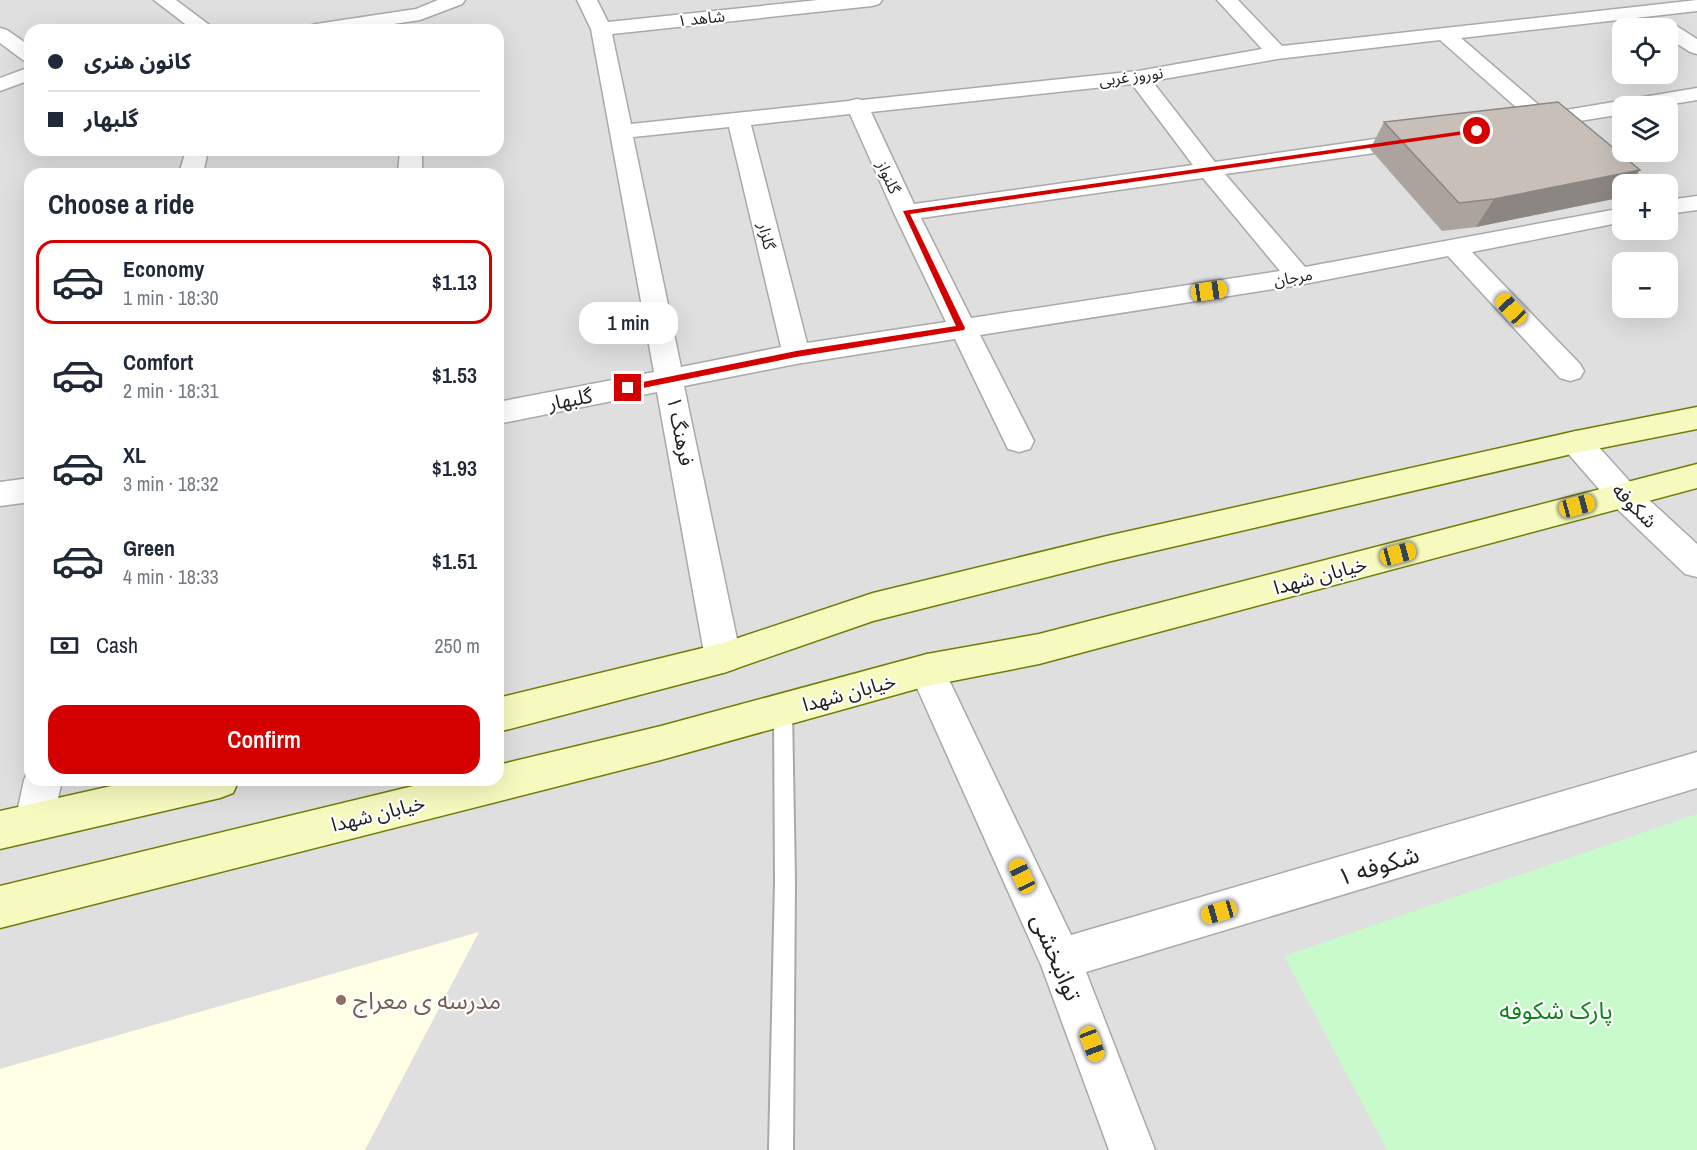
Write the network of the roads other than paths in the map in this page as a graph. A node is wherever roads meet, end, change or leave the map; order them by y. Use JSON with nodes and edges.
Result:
{"nodes":[{"id":1,"x":164,"y":0,"type":"edge"},
{"id":2,"x":386,"y":0,"type":"edge"},
{"id":3,"x":455,"y":0,"type":"edge"},
{"id":4,"x":587,"y":0,"type":"edge"},
{"id":5,"x":872,"y":0,"type":"edge"},
{"id":6,"x":1227,"y":0,"type":"edge"},
{"id":7,"x":1632,"y":5,"type":"edge"},
{"id":8,"x":1697,"y":5,"type":"edge"},
{"id":9,"x":1651,"y":18,"type":"edge"},
{"id":10,"x":419,"y":22,"type":"edge"},
{"id":11,"x":198,"y":24,"type":"edge"},
{"id":12,"x":393,"y":24,"type":"edge"},
{"id":13,"x":601,"y":29,"type":"junction"},
{"id":14,"x":0,"y":34,"type":"edge"},
{"id":15,"x":1445,"y":34,"type":"junction"},
{"id":16,"x":1678,"y":36,"type":"edge"},
{"id":17,"x":1697,"y":48,"type":"edge"},
{"id":18,"x":24,"y":52,"type":"edge"},
{"id":19,"x":1277,"y":53,"type":"junction"},
{"id":20,"x":1138,"y":76,"type":"junction"},
{"id":21,"x":14,"y":79,"type":"edge"},
{"id":22,"x":1697,"y":94,"type":"edge"},
{"id":23,"x":1678,"y":97,"type":"edge"},
{"id":24,"x":857,"y":105,"type":"junction"},
{"id":25,"x":0,"y":108,"type":"edge"},
{"id":26,"x":1612,"y":109,"type":"edge"},
{"id":27,"x":738,"y":119,"type":"junction"},
{"id":28,"x":1544,"y":121,"type":"junction"},
{"id":29,"x":1510,"y":126,"type":"edge"},
{"id":30,"x":622,"y":132,"type":"junction"},
{"id":31,"x":1440,"y":136,"type":"edge"},
{"id":32,"x":1209,"y":170,"type":"junction"},
{"id":33,"x":1612,"y":180,"type":"edge"},
{"id":34,"x":1697,"y":203,"type":"edge"},
{"id":35,"x":1678,"y":206,"type":"edge"},
{"id":36,"x":906,"y":213,"type":"junction"},
{"id":37,"x":1612,"y":217,"type":"edge"},
{"id":38,"x":1453,"y":247,"type":"junction"},
{"id":39,"x":1299,"y":277,"type":"junction"},
{"id":40,"x":961,"y":328,"type":"junction"},
{"id":41,"x":796,"y":354,"type":"junction"},
{"id":42,"x":1570,"y":371,"type":"dead end"},
{"id":43,"x":671,"y":380,"type":"junction"},
{"id":44,"x":504,"y":412,"type":"edge"},
{"id":45,"x":1697,"y":418,"type":"edge"},
{"id":46,"x":1019,"y":441,"type":"dead end"},
{"id":47,"x":1576,"y":442,"type":"junction"},
{"id":48,"x":1697,"y":476,"type":"edge"},
{"id":49,"x":24,"y":491,"type":"edge"},
{"id":50,"x":0,"y":494,"type":"edge"},
{"id":51,"x":1622,"y":494,"type":"junction"},
{"id":52,"x":1697,"y":564,"type":"edge"},
{"id":53,"x":723,"y":658,"type":"junction"},
{"id":54,"x":927,"y":670,"type":"junction"},
{"id":55,"x":783,"y":710,"type":"junction"},
{"id":56,"x":504,"y":713,"type":"edge"},
{"id":57,"x":1697,"y":770,"type":"edge"},
{"id":58,"x":504,"y":782,"type":"edge"},
{"id":59,"x":40,"y":786,"type":"edge"},
{"id":60,"x":194,"y":786,"type":"edge"},
{"id":61,"x":488,"y":786,"type":"edge"},
{"id":62,"x":17,"y":826,"type":"edge"},
{"id":63,"x":0,"y":907,"type":"edge"},
{"id":64,"x":1060,"y":959,"type":"junction"},
{"id":65,"x":781,"y":1150,"type":"edge"},
{"id":66,"x":1132,"y":1150,"type":"edge"}],
"edges":[{"from":1,"to":11,"type":"street"},
{"from":2,"to":10,"type":"street"},
{"from":3,"to":10,"type":"street"},
{"from":4,"to":13,"type":"street","name":"فرهنگ ۱"},
{"from":5,"to":13,"type":"street","name":"شاهد ۱"},
{"from":6,"to":19,"type":"street"},
{"from":7,"to":8,"type":"street","name":"نوروز غربی"},
{"from":7,"to":9,"type":"street"},
{"from":7,"to":15,"type":"street","name":"نوروز غربی"},
{"from":10,"to":12,"type":"street"},
{"from":13,"to":30,"type":"street","name":"فرهنگ ۱"},
{"from":14,"to":18,"type":"street"},
{"from":15,"to":19,"type":"street","name":"نوروز غربی"},
{"from":15,"to":28,"type":"street"},
{"from":16,"to":17,"type":"street"},
{"from":19,"to":20,"type":"street","name":"نوروز غربی"},
{"from":20,"to":24,"type":"street","name":"نوروز غربی"},
{"from":20,"to":32,"type":"street"},
{"from":21,"to":25,"type":"street"},
{"from":22,"to":23,"type":"street"},
{"from":24,"to":27,"type":"street","name":"نوروز غربی"},
{"from":24,"to":36,"type":"street","name":"گلنواز"},
{"from":26,"to":28,"type":"street"},
{"from":27,"to":30,"type":"street","name":"نوروز غربی"},
{"from":27,"to":41,"type":"street","name":"گلزار"},
{"from":28,"to":29,"type":"street"},
{"from":28,"to":33,"type":"street"},
{"from":30,"to":43,"type":"street","name":"فرهنگ ۱"},
{"from":31,"to":32,"type":"street"},
{"from":32,"to":36,"type":"street"},
{"from":32,"to":39,"type":"street"},
{"from":34,"to":35,"type":"street"},
{"from":36,"to":40,"type":"street","name":"گلنواز"},
{"from":37,"to":38,"type":"street","name":"مرجان"},
{"from":38,"to":39,"type":"street","name":"مرجان"},
{"from":38,"to":42,"type":"street"},
{"from":39,"to":40,"type":"street","name":"مرجان"},
{"from":40,"to":41,"type":"street","name":"گلبهار"},
{"from":40,"to":46,"type":"street","name":"گلنواز"},
{"from":41,"to":43,"type":"street","name":"گلبهار"},
{"from":43,"to":44,"type":"street","name":"گلبهار"},
{"from":43,"to":53,"type":"street","name":"فرهنگ ۱"},
{"from":45,"to":47,"type":"main road"},
{"from":47,"to":51,"type":"street","name":"شکوفه"},
{"from":47,"to":53,"type":"main road"},
{"from":48,"to":51,"type":"main road","name":"خیابان شهدا"},
{"from":49,"to":50,"type":"street"},
{"from":51,"to":52,"type":"street","name":"شکوفه"},
{"from":51,"to":54,"type":"main road","name":"خیابان شهدا"},
{"from":53,"to":56,"type":"main road"},
{"from":54,"to":55,"type":"main road","name":"خیابان شهدا"},
{"from":54,"to":64,"type":"street","name":"توانبخشی"},
{"from":55,"to":58,"type":"main road","name":"خیابان شهدا"},
{"from":55,"to":65,"type":"lane"},
{"from":57,"to":64,"type":"street","name":"شکوفه ۱"},
{"from":59,"to":62,"type":"street"},
{"from":60,"to":62,"type":"main road"},
{"from":61,"to":63,"type":"main road","name":"خیابان شهدا"},
{"from":64,"to":66,"type":"street","name":"توانبخشی"}]}
